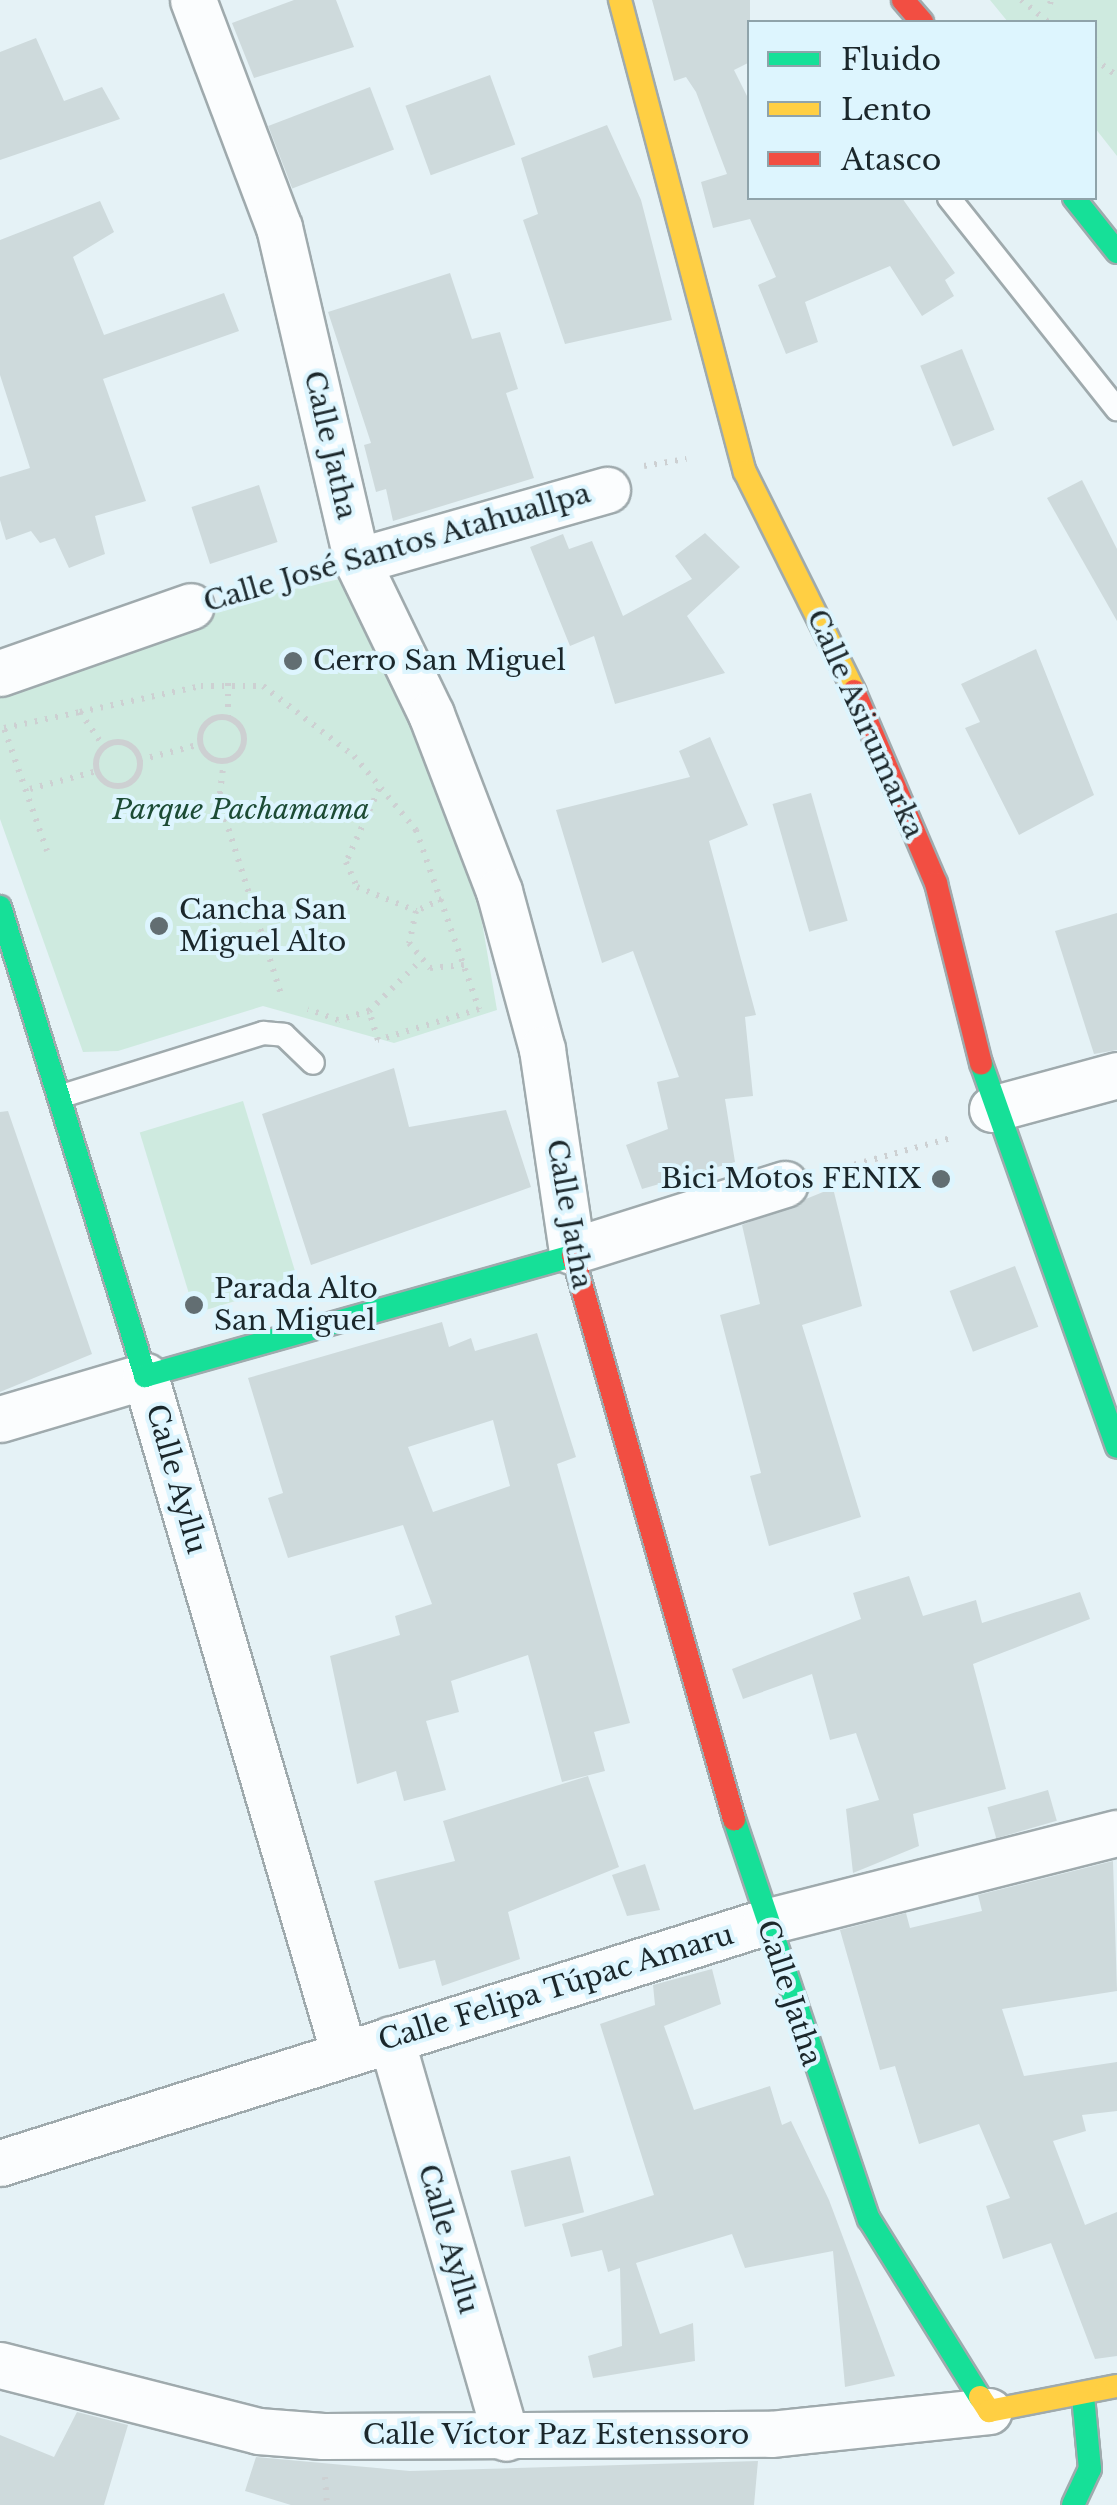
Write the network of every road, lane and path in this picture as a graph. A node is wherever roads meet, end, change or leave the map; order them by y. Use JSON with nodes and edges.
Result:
{"nodes":[{"id":1,"x":193,"y":0,"type":"edge"},
{"id":2,"x":620,"y":0,"type":"edge"},
{"id":3,"x":902,"y":0,"type":"edge"},
{"id":4,"x":1021,"y":0,"type":"edge"},
{"id":5,"x":920,"y":20,"type":"edge"},
{"id":6,"x":1046,"y":20,"type":"edge"},
{"id":7,"x":951,"y":200,"type":"edge"},
{"id":8,"x":1076,"y":200,"type":"edge"},
{"id":9,"x":1117,"y":252,"type":"edge"},
{"id":10,"x":1117,"y":409,"type":"edge"},
{"id":11,"x":691,"y":476,"type":"dead end"},
{"id":12,"x":607,"y":490,"type":"joint"},
{"id":13,"x":357,"y":561,"type":"junction"},
{"id":14,"x":191,"y":606,"type":"joint"},
{"id":15,"x":0,"y":673,"type":"edge"},
{"id":16,"x":228,"y":682,"type":"junction"},
{"id":17,"x":80,"y":712,"type":"junction"},
{"id":18,"x":228,"y":717,"type":"junction"},
{"id":19,"x":201,"y":744,"type":"junction"},
{"id":20,"x":104,"y":747,"type":"junction"},
{"id":21,"x":140,"y":760,"type":"junction"},
{"id":22,"x":224,"y":760,"type":"junction"},
{"id":23,"x":97,"y":771,"type":"junction"},
{"id":24,"x":379,"y":789,"type":"junction"},
{"id":25,"x":30,"y":790,"type":"junction"},
{"id":26,"x":48,"y":851,"type":"dead end"},
{"id":27,"x":442,"y":899,"type":"junction"},
{"id":28,"x":0,"y":907,"type":"edge"},
{"id":29,"x":416,"y":911,"type":"junction"},
{"id":30,"x":419,"y":962,"type":"junction"},
{"id":31,"x":464,"y":965,"type":"junction"},
{"id":32,"x":369,"y":1011,"type":"junction"},
{"id":33,"x":313,"y":1063,"type":"dead end"},
{"id":34,"x":1117,"y":1075,"type":"edge"},
{"id":35,"x":62,"y":1096,"type":"junction"},
{"id":36,"x":994,"y":1117,"type":"junction"},
{"id":37,"x":785,"y":1184,"type":"joint"},
{"id":38,"x":572,"y":1250,"type":"junction"},
{"id":39,"x":146,"y":1376,"type":"junction"},
{"id":40,"x":0,"y":1419,"type":"edge"},
{"id":41,"x":1117,"y":1447,"type":"edge"},
{"id":42,"x":1117,"y":1832,"type":"edge"},
{"id":43,"x":766,"y":1922,"type":"junction"},
{"id":44,"x":391,"y":2040,"type":"junction"},
{"id":45,"x":344,"y":2054,"type":"junction"},
{"id":46,"x":0,"y":2163,"type":"edge"},
{"id":47,"x":0,"y":2366,"type":"edge"},
{"id":48,"x":1117,"y":2386,"type":"edge"},
{"id":49,"x":1083,"y":2396,"type":"junction"},
{"id":50,"x":988,"y":2411,"type":"junction"},
{"id":51,"x":506,"y":2438,"type":"junction"},
{"id":52,"x":1073,"y":2505,"type":"edge"}],
"edges":[{"from":1,"to":13,"type":"street","name":"Calle Jatha"},
{"from":2,"to":36,"type":"main road","name":"Calle Asirumarka"},
{"from":3,"to":5,"type":"main road"},
{"from":4,"to":6,"type":"path"},
{"from":7,"to":10,"type":"lane"},
{"from":8,"to":9,"type":"main road"},
{"from":11,"to":12,"type":"path","name":"Calle José Santos Atahuallpa"},
{"from":12,"to":13,"type":"street","name":"Calle José Santos Atahuallpa"},
{"from":13,"to":14,"type":"path","name":"Calle José Santos Atahuallpa"},
{"from":13,"to":38,"type":"street","name":"Calle Jatha"},
{"from":14,"to":15,"type":"street","name":"Calle José Santos Atahuallpa"},
{"from":16,"to":17,"type":"path"},
{"from":16,"to":18,"type":"path"},
{"from":16,"to":24,"type":"path"},
{"from":17,"to":20,"type":"path"},
{"from":17,"to":25,"type":"path"},
{"from":18,"to":19,"type":"path"},
{"from":18,"to":22,"type":"path"},
{"from":19,"to":21,"type":"path"},
{"from":19,"to":22,"type":"path"},
{"from":20,"to":21,"type":"path"},
{"from":20,"to":23,"type":"path"},
{"from":21,"to":23,"type":"path"},
{"from":22,"to":32,"type":"path"},
{"from":23,"to":25,"type":"path"},
{"from":24,"to":27,"type":"path"},
{"from":24,"to":29,"type":"path"},
{"from":25,"to":26,"type":"path"},
{"from":27,"to":29,"type":"path"},
{"from":27,"to":31,"type":"path"},
{"from":28,"to":35,"type":"main road","name":"Calle Ayllu"},
{"from":29,"to":30,"type":"path"},
{"from":30,"to":31,"type":"path"},
{"from":30,"to":32,"type":"path"},
{"from":31,"to":32,"type":"path"},
{"from":33,"to":35,"type":"lane"},
{"from":34,"to":36,"type":"street"},
{"from":35,"to":39,"type":"main road","name":"Calle Ayllu"},
{"from":36,"to":37,"type":"path"},
{"from":36,"to":41,"type":"main road","name":"Calle Asirumarka"},
{"from":37,"to":38,"type":"street"},
{"from":38,"to":39,"type":"main road"},
{"from":38,"to":43,"type":"main road","name":"Calle Jatha"},
{"from":39,"to":40,"type":"street"},
{"from":39,"to":45,"type":"street","name":"Calle Ayllu"},
{"from":42,"to":43,"type":"street","name":"Calle Felipa Túpac Amaru"},
{"from":43,"to":44,"type":"street","name":"Calle Felipa Túpac Amaru"},
{"from":43,"to":50,"type":"main road","name":"Calle Jatha"},
{"from":44,"to":45,"type":"street","name":"Calle Felipa Túpac Amaru"},
{"from":44,"to":51,"type":"street","name":"Calle Ayllu"},
{"from":45,"to":46,"type":"street","name":"Calle Felipa Túpac Amaru"},
{"from":47,"to":51,"type":"street","name":"Calle Víctor Paz Estenssoro"},
{"from":48,"to":49,"type":"main road","name":"Calle Víctor Paz Estenssoro"},
{"from":49,"to":50,"type":"main road","name":"Calle Víctor Paz Estenssoro"},
{"from":49,"to":52,"type":"main road"},
{"from":50,"to":51,"type":"street","name":"Calle Víctor Paz Estenssoro"}]}
